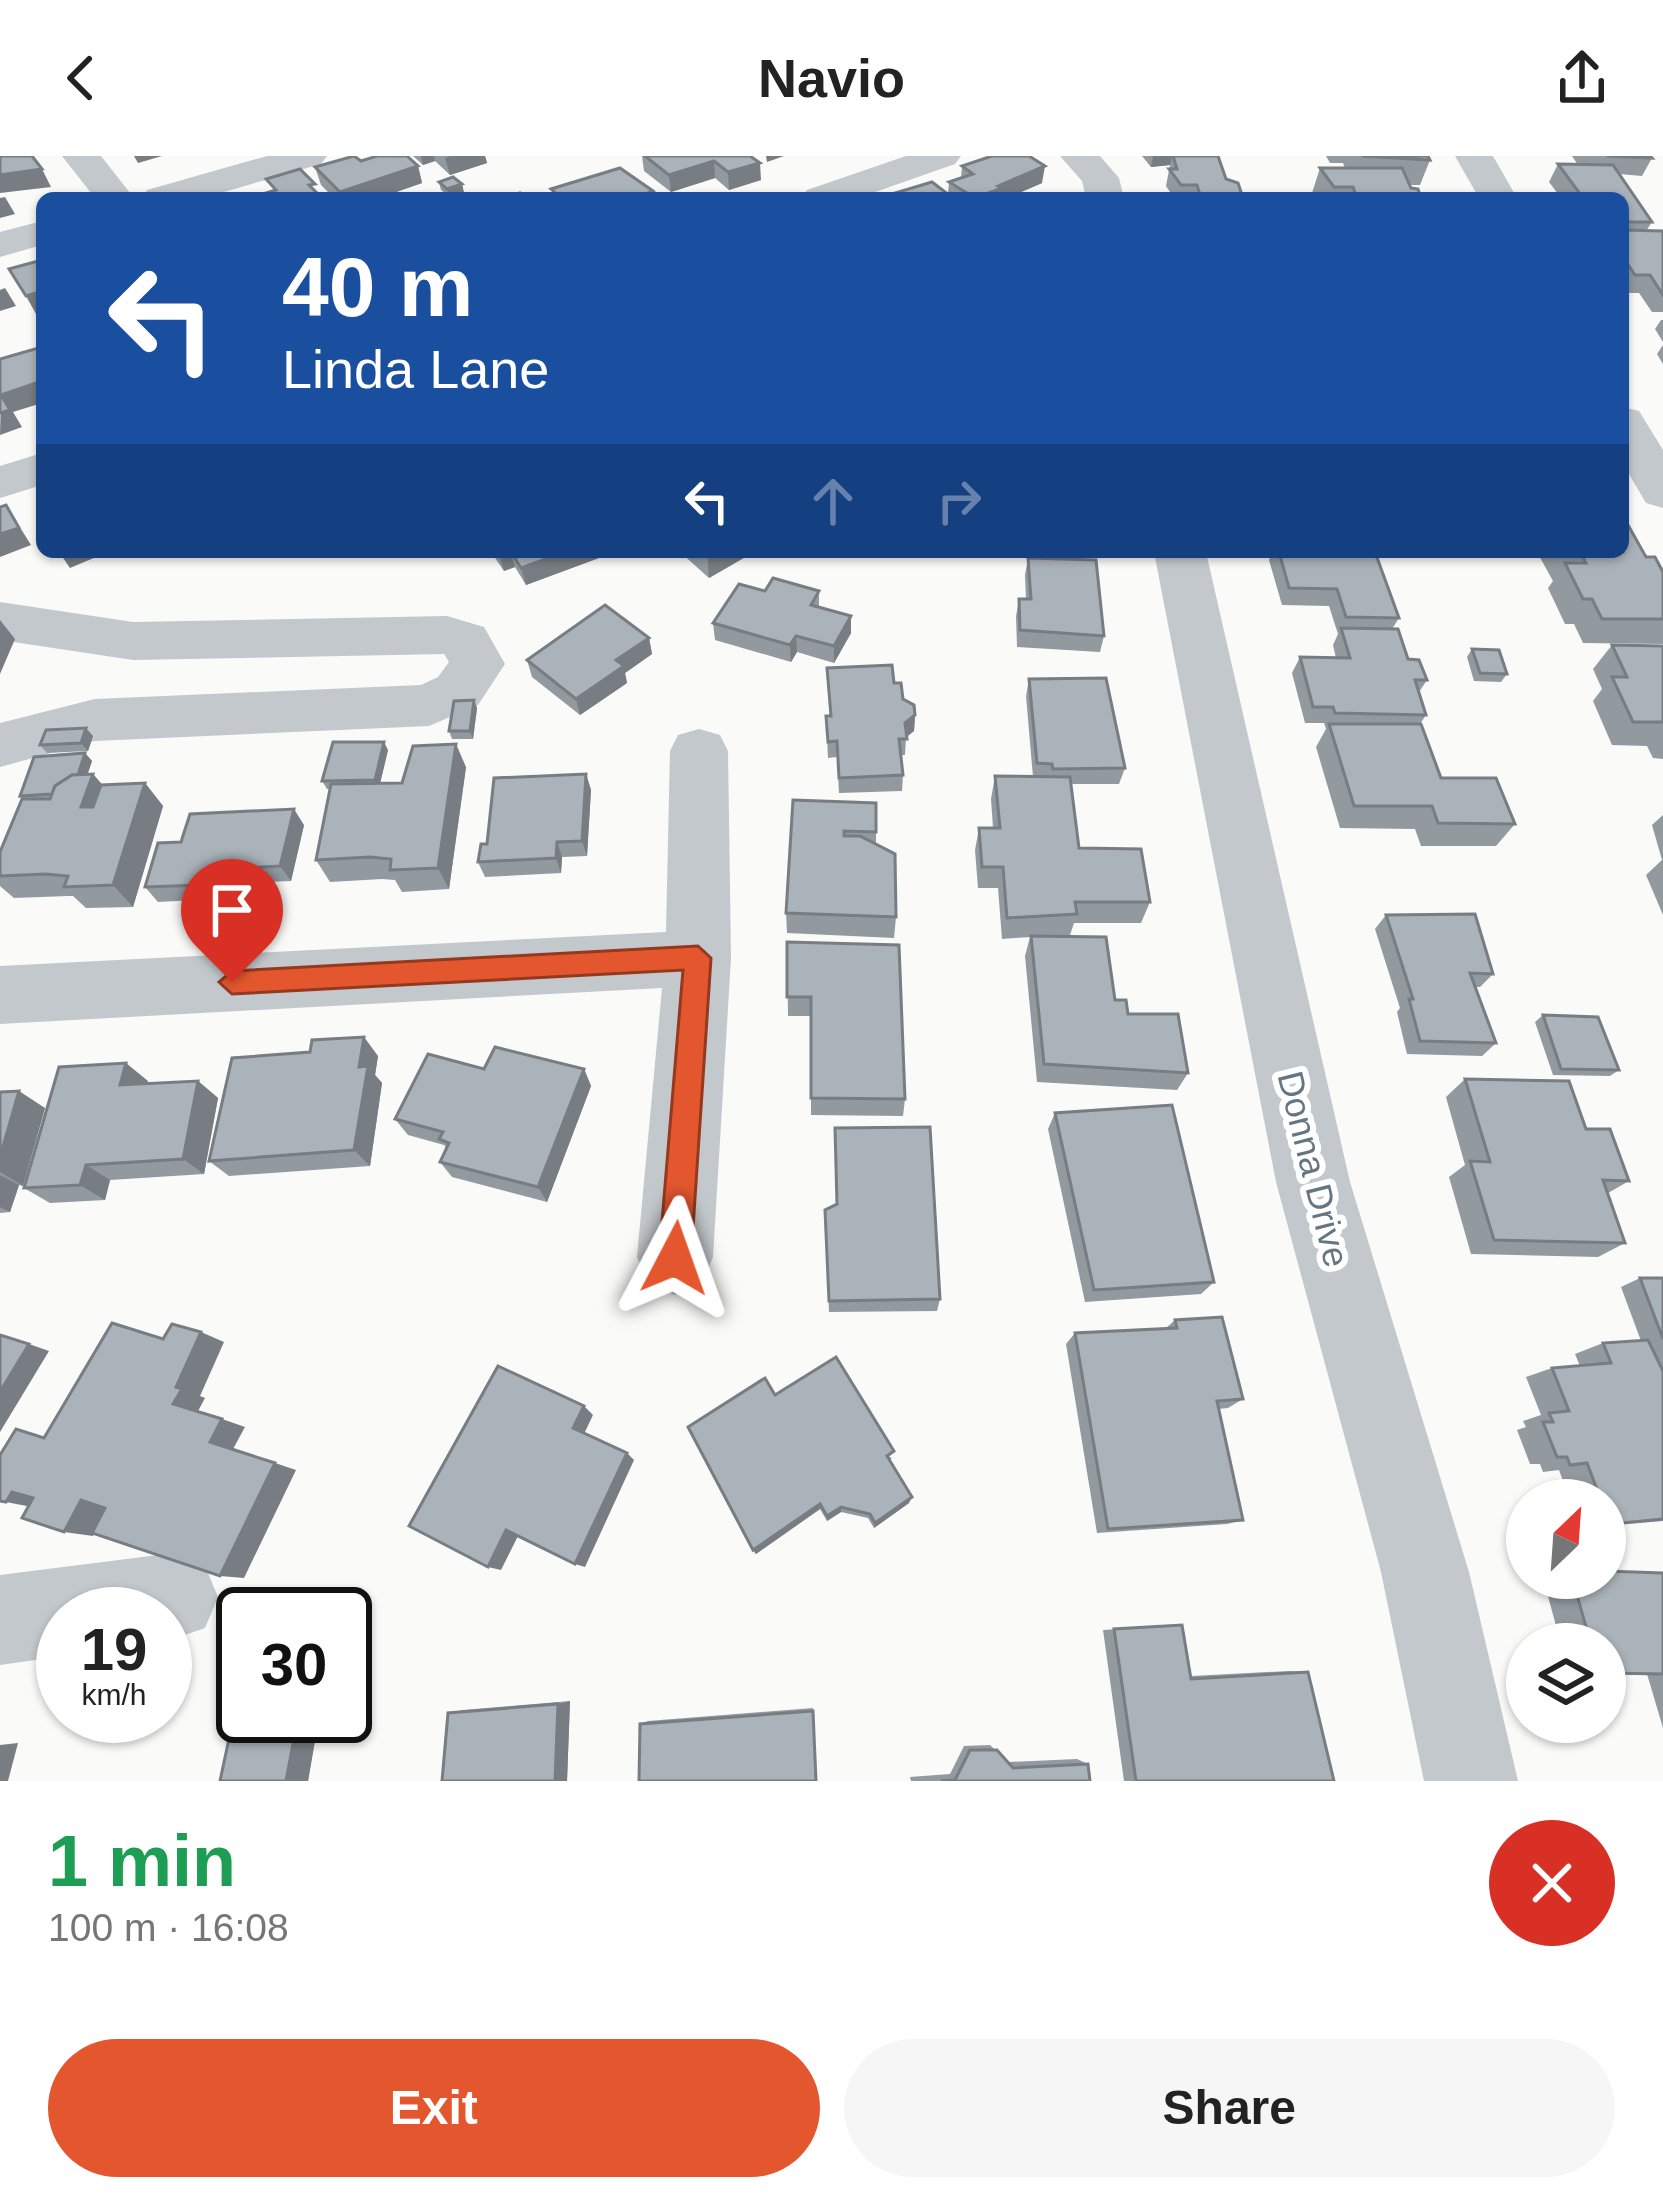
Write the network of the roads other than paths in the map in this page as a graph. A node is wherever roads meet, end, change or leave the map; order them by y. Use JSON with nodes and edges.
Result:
{"nodes":[{"id":1,"x":81,"y":156,"type":"edge"},
{"id":2,"x":308,"y":156,"type":"edge"},
{"id":3,"x":942,"y":156,"type":"edge"},
{"id":4,"x":1079,"y":156,"type":"edge"},
{"id":5,"x":1474,"y":156,"type":"edge"},
{"id":6,"x":111,"y":192,"type":"edge"},
{"id":7,"x":182,"y":192,"type":"edge"},
{"id":8,"x":838,"y":192,"type":"edge"},
{"id":9,"x":1104,"y":192,"type":"edge"},
{"id":10,"x":1495,"y":192,"type":"edge"},
{"id":11,"x":36,"y":235,"type":"edge"},
{"id":12,"x":0,"y":245,"type":"edge"},
{"id":13,"x":1629,"y":432,"type":"edge"},
{"id":14,"x":36,"y":470,"type":"edge"},
{"id":15,"x":0,"y":483,"type":"edge"},
{"id":16,"x":1663,"y":492,"type":"edge"},
{"id":17,"x":1181,"y":558,"type":"edge"},
{"id":18,"x":0,"y":621,"type":"edge"},
{"id":19,"x":0,"y":745,"type":"edge"},
{"id":20,"x":699,"y":751,"type":"dead end"},
{"id":21,"x":698,"y":958,"type":"junction"},
{"id":22,"x":0,"y":995,"type":"edge"},
{"id":23,"x":675,"y":1258,"type":"dead end"},
{"id":24,"x":36,"y":1615,"type":"edge"},
{"id":25,"x":0,"y":1620,"type":"edge"},
{"id":26,"x":1471,"y":1781,"type":"edge"}],
"edges":[{"from":1,"to":6,"type":"street"},
{"from":2,"to":7,"type":"street"},
{"from":3,"to":8,"type":"street"},
{"from":4,"to":9,"type":"street"},
{"from":5,"to":10,"type":"street"},
{"from":11,"to":12,"type":"street"},
{"from":13,"to":16,"type":"street"},
{"from":14,"to":15,"type":"street"},
{"from":17,"to":26,"type":"street","name":"Donna Drive"},
{"from":18,"to":19,"type":"street"},
{"from":20,"to":21,"type":"street"},
{"from":21,"to":22,"type":"street"},
{"from":21,"to":23,"type":"street"},
{"from":24,"to":25,"type":"street"}]}
